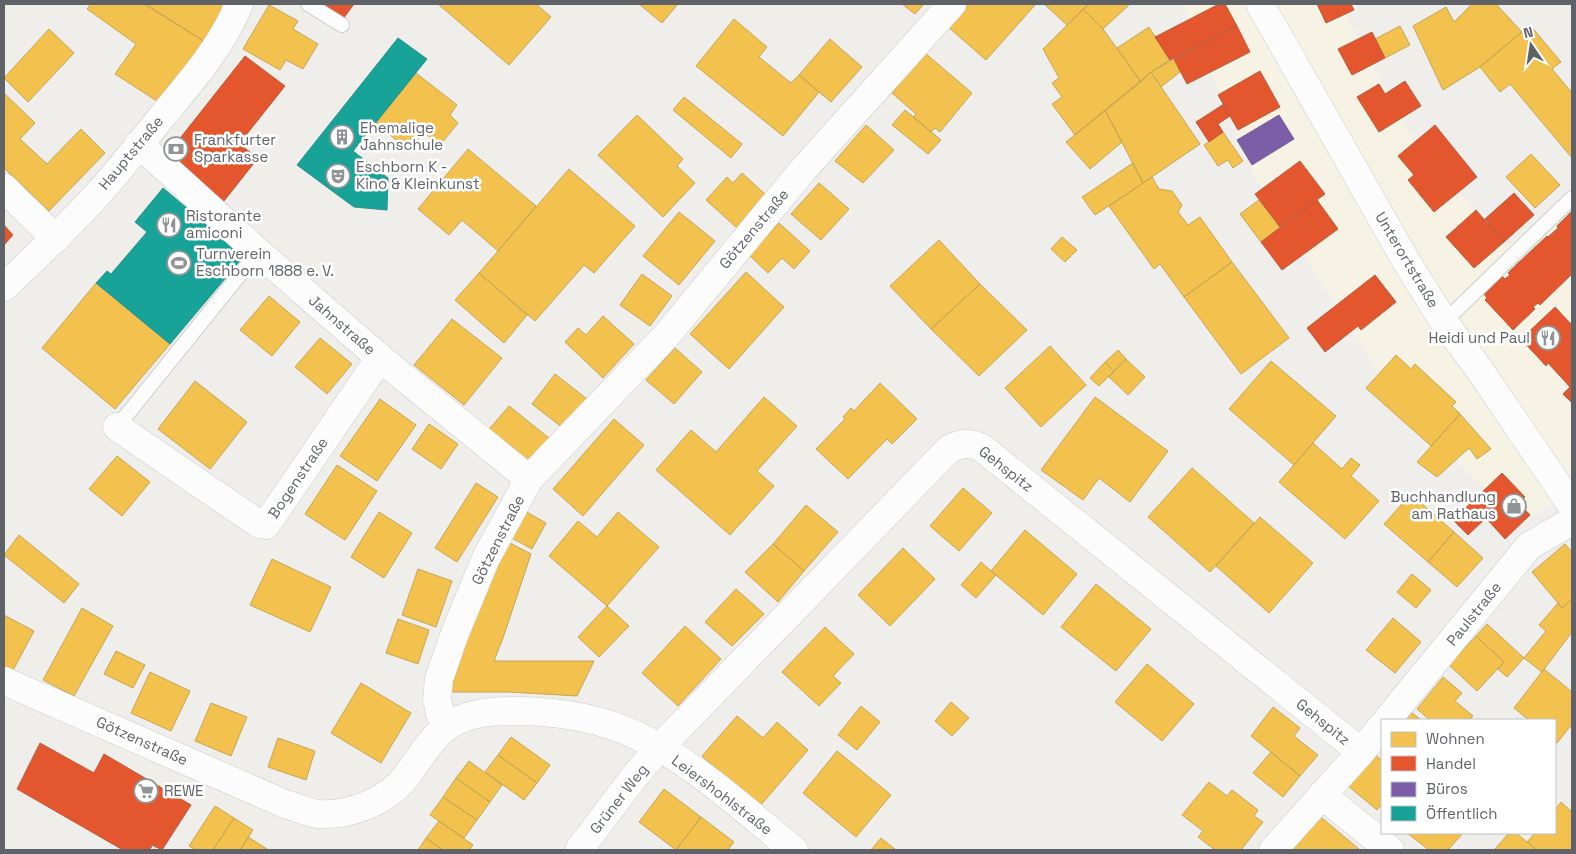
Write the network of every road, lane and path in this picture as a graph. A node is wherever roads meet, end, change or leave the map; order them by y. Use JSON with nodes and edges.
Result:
{"nodes":[{"id":1,"x":239,"y":4,"type":"edge"},
{"id":2,"x":308,"y":4,"type":"edge"},
{"id":3,"x":952,"y":4,"type":"edge"},
{"id":4,"x":1260,"y":4,"type":"edge"},
{"id":5,"x":342,"y":25,"type":"dead end"},
{"id":6,"x":139,"y":144,"type":"junction"},
{"id":7,"x":4,"y":188,"type":"edge"},
{"id":8,"x":1572,"y":198,"type":"edge"},
{"id":9,"x":56,"y":239,"type":"junction"},
{"id":10,"x":258,"y":252,"type":"junction"},
{"id":11,"x":4,"y":288,"type":"edge"},
{"id":12,"x":1444,"y":322,"type":"junction"},
{"id":13,"x":380,"y":358,"type":"junction"},
{"id":14,"x":117,"y":427,"type":"joint"},
{"id":15,"x":529,"y":479,"type":"junction"},
{"id":16,"x":1572,"y":506,"type":"edge"},
{"id":17,"x":1572,"y":522,"type":"edge"},
{"id":18,"x":4,"y":681,"type":"edge"},
{"id":19,"x":1388,"y":719,"type":"edge"},
{"id":20,"x":447,"y":726,"type":"junction"},
{"id":21,"x":1381,"y":727,"type":"edge"},
{"id":22,"x":659,"y":748,"type":"junction"},
{"id":23,"x":1361,"y":752,"type":"junction"},
{"id":24,"x":1322,"y":794,"type":"junction"},
{"id":25,"x":582,"y":849,"type":"edge"},
{"id":26,"x":794,"y":850,"type":"edge"},
{"id":27,"x":1273,"y":850,"type":"edge"},
{"id":28,"x":1390,"y":850,"type":"edge"}],
"edges":[{"from":1,"to":6,"type":"street","name":"Hauptstraße"},
{"from":2,"to":5,"type":"lane"},
{"from":3,"to":15,"type":"street","name":"Götzenstraße"},
{"from":4,"to":12,"type":"street","name":"Unterortstraße"},
{"from":6,"to":9,"type":"street","name":"Hauptstraße"},
{"from":6,"to":10,"type":"street","name":"Jahnstraße"},
{"from":7,"to":9,"type":"street"},
{"from":8,"to":12,"type":"lane"},
{"from":9,"to":11,"type":"street","name":"Hauptstraße"},
{"from":10,"to":13,"type":"street","name":"Jahnstraße"},
{"from":10,"to":14,"type":"lane"},
{"from":12,"to":16,"type":"street","name":"Unterortstraße"},
{"from":13,"to":14,"type":"street","name":"Bogenstraße"},
{"from":13,"to":15,"type":"street","name":"Jahnstraße"},
{"from":15,"to":20,"type":"street","name":"Götzenstraße"},
{"from":17,"to":19,"type":"street","name":"Paulstraße"},
{"from":18,"to":20,"type":"street","name":"Götzenstraße"},
{"from":20,"to":22,"type":"street","name":"Leiershohlstraße"},
{"from":21,"to":23,"type":"street"},
{"from":22,"to":23,"type":"street","name":"Gehspitz"},
{"from":22,"to":25,"type":"street","name":"Grüner Weg"},
{"from":22,"to":26,"type":"street","name":"Leiershohlstraße"},
{"from":23,"to":24,"type":"street"},
{"from":24,"to":27,"type":"street"},
{"from":24,"to":28,"type":"street"}]}
